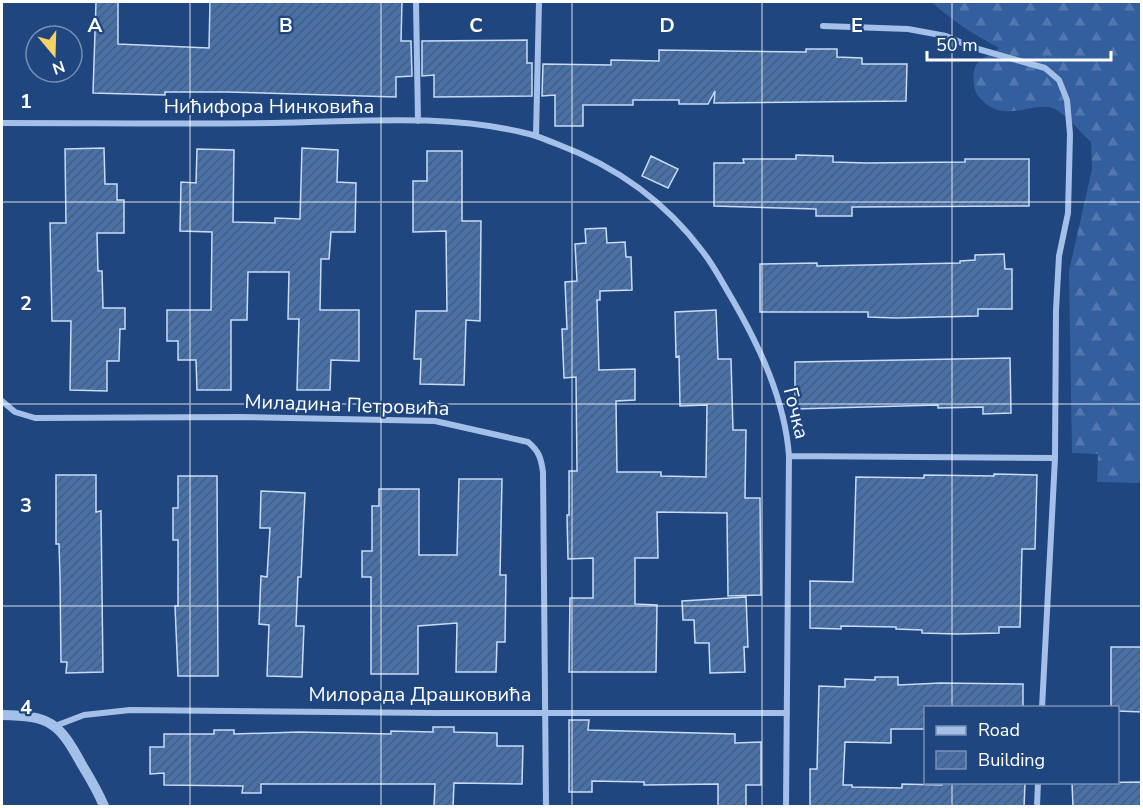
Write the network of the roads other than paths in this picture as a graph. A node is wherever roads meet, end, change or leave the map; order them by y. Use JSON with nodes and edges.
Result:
{"nodes":[{"id":1,"x":416,"y":2,"type":"edge"},
{"id":2,"x":538,"y":2,"type":"edge"},
{"id":3,"x":824,"y":26,"type":"dead end"},
{"id":4,"x":418,"y":121,"type":"junction"},
{"id":5,"x":2,"y":123,"type":"edge"},
{"id":6,"x":536,"y":136,"type":"junction"},
{"id":7,"x":2,"y":401,"type":"edge"},
{"id":8,"x":789,"y":456,"type":"junction"},
{"id":9,"x":1055,"y":458,"type":"junction"},
{"id":10,"x":1042,"y":706,"type":"edge"},
{"id":11,"x":544,"y":712,"type":"junction"},
{"id":12,"x":787,"y":713,"type":"junction"},
{"id":13,"x":2,"y":715,"type":"edge"},
{"id":14,"x":55,"y":726,"type":"junction"},
{"id":15,"x":1038,"y":784,"type":"edge"},
{"id":16,"x":104,"y":807,"type":"edge"},
{"id":17,"x":546,"y":807,"type":"edge"},
{"id":18,"x":786,"y":807,"type":"edge"},
{"id":19,"x":1037,"y":807,"type":"edge"}],
"edges":[{"from":1,"to":4,"type":"street"},
{"from":2,"to":6,"type":"street"},
{"from":3,"to":9,"type":"street"},
{"from":4,"to":5,"type":"street","name":"Нићифора Нинковића"},
{"from":4,"to":6,"type":"street","name":"Нићифора Нинковића"},
{"from":6,"to":8,"type":"street","name":"Гочка"},
{"from":7,"to":11,"type":"street","name":"Миладина Петровића"},
{"from":8,"to":9,"type":"street"},
{"from":8,"to":12,"type":"street","name":"Гочка"},
{"from":9,"to":10,"type":"street"},
{"from":11,"to":12,"type":"street","name":"Милорада Драшковића"},
{"from":11,"to":14,"type":"street","name":"Милорада Драшковића"},
{"from":11,"to":17,"type":"street","name":"Миладина Петровића"},
{"from":12,"to":18,"type":"street","name":"Гочка"},
{"from":13,"to":14,"type":"street"},
{"from":14,"to":16,"type":"street"},
{"from":15,"to":19,"type":"street"}]}
